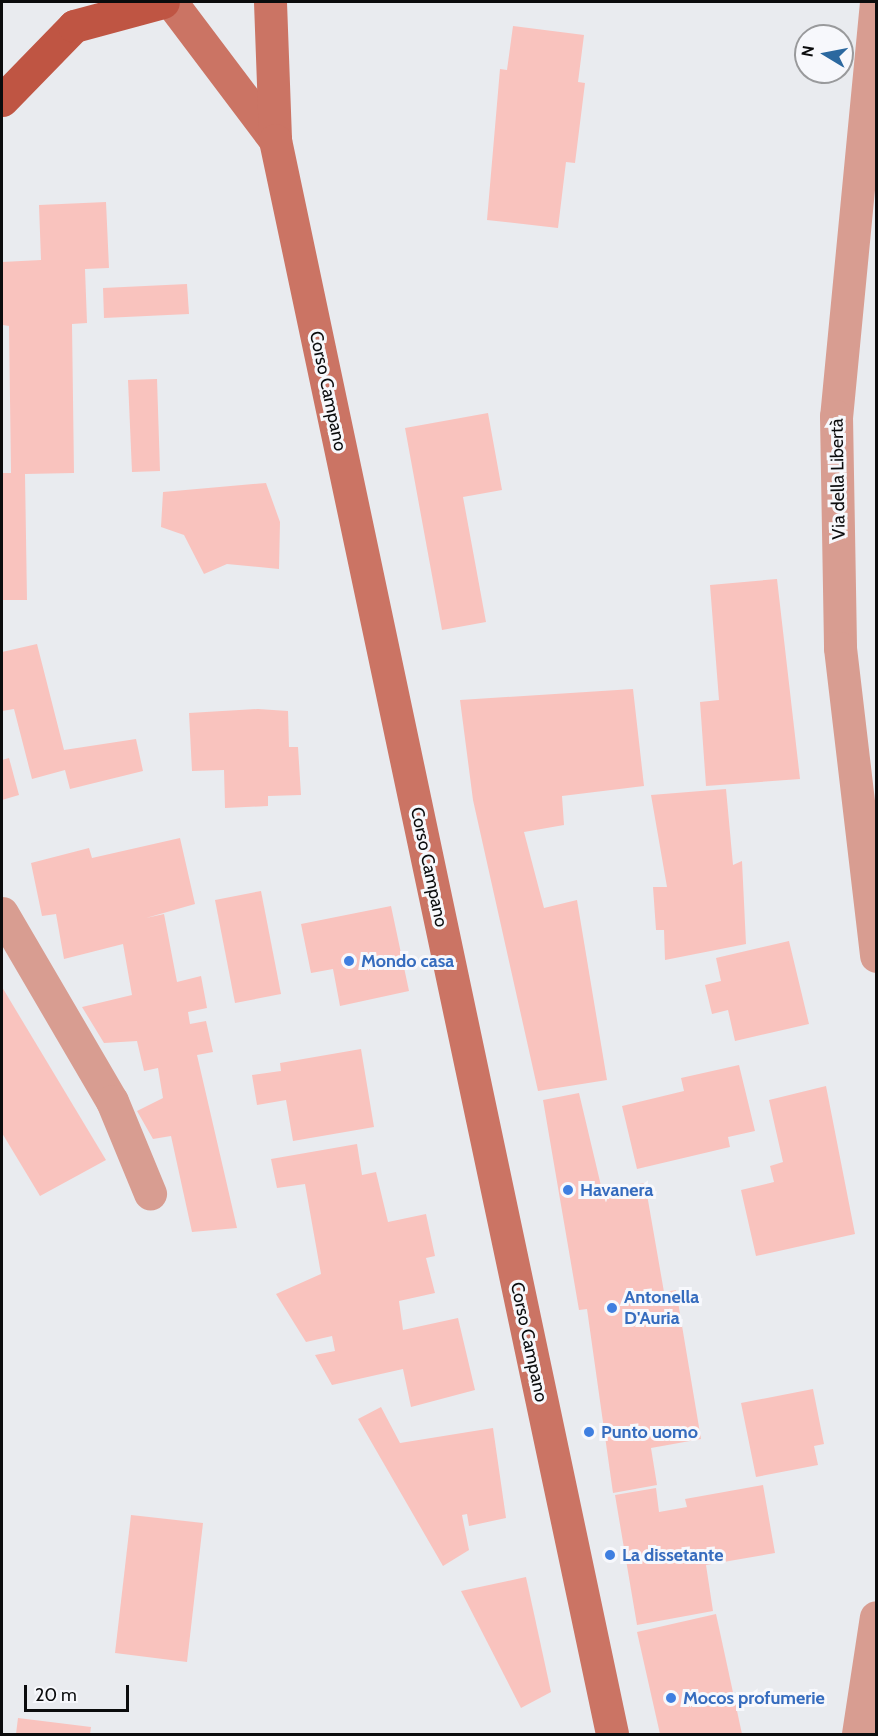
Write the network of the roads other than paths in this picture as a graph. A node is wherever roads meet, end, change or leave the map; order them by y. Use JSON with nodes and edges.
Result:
{"nodes":[{"id":1,"x":163,"y":2,"type":"edge"},
{"id":2,"x":171,"y":2,"type":"edge"},
{"id":3,"x":270,"y":2,"type":"edge"},
{"id":4,"x":876,"y":2,"type":"edge"},
{"id":5,"x":2,"y":100,"type":"edge"},
{"id":6,"x":275,"y":140,"type":"junction"},
{"id":7,"x":6,"y":930,"type":"edge"},
{"id":8,"x":876,"y":956,"type":"edge"},
{"id":9,"x":150,"y":1193,"type":"dead end"},
{"id":10,"x":876,"y":1617,"type":"edge"},
{"id":11,"x":612,"y":1734,"type":"edge"},
{"id":12,"x":858,"y":1734,"type":"edge"}],
"edges":[{"from":1,"to":5,"type":"main road"},
{"from":2,"to":6,"type":"main road"},
{"from":3,"to":6,"type":"main road","name":"Corso Campano"},
{"from":4,"to":8,"type":"street","name":"Via della Libertà"},
{"from":6,"to":11,"type":"main road","name":"Corso Campano"},
{"from":7,"to":9,"type":"street"},
{"from":10,"to":12,"type":"street"}]}
